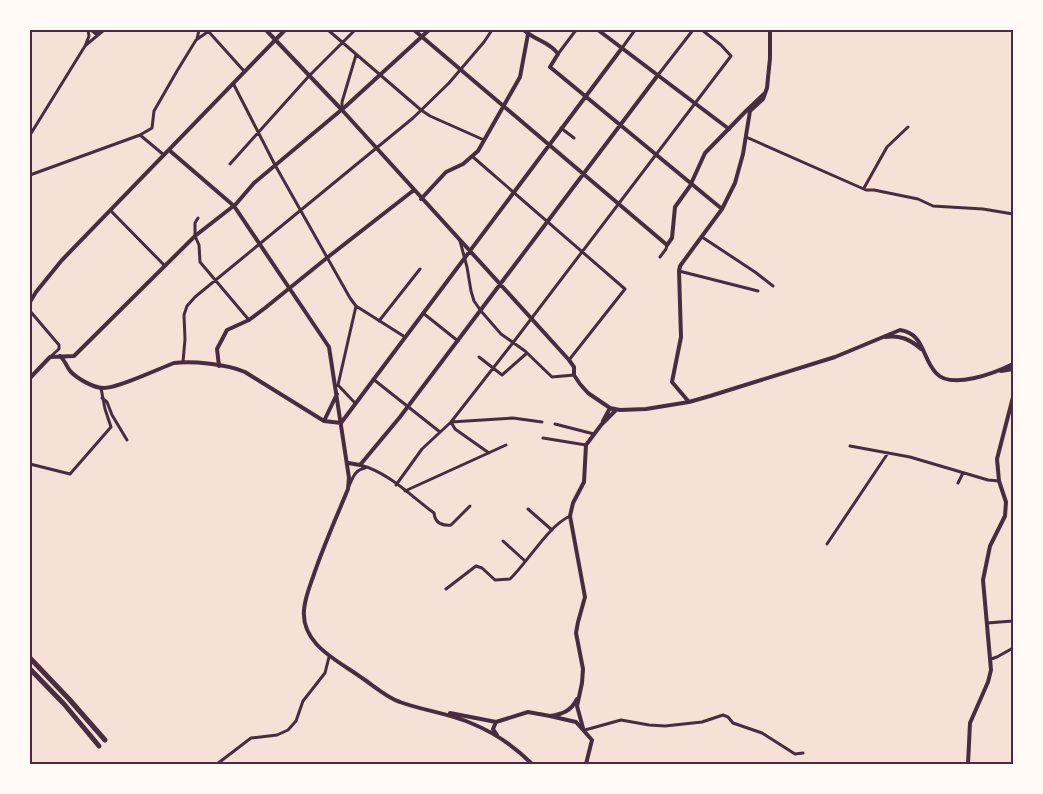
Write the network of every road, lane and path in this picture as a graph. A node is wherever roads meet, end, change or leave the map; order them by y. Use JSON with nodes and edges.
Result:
{"nodes":[{"id":1,"x":90,"y":30,"type":"edge"},
{"id":2,"x":198,"y":30,"type":"edge"},
{"id":3,"x":266,"y":30,"type":"edge"},
{"id":4,"x":285,"y":30,"type":"edge"},
{"id":5,"x":328,"y":30,"type":"edge"},
{"id":6,"x":355,"y":30,"type":"edge"},
{"id":7,"x":414,"y":30,"type":"edge"},
{"id":8,"x":429,"y":30,"type":"edge"},
{"id":9,"x":492,"y":30,"type":"edge"},
{"id":10,"x":524,"y":30,"type":"edge"},
{"id":11,"x":576,"y":30,"type":"edge"},
{"id":12,"x":598,"y":30,"type":"edge"},
{"id":13,"x":635,"y":30,"type":"edge"},
{"id":14,"x":693,"y":30,"type":"edge"},
{"id":15,"x":702,"y":30,"type":"edge"},
{"id":16,"x":770,"y":30,"type":"edge"},
{"id":17,"x":208,"y":31,"type":"edge"},
{"id":18,"x":101,"y":32,"type":"edge"},
{"id":19,"x":528,"y":34,"type":"junction"},
{"id":20,"x":422,"y":36,"type":"junction"},
{"id":21,"x":196,"y":40,"type":"junction"},
{"id":22,"x":276,"y":40,"type":"junction"},
{"id":23,"x":342,"y":43,"type":"junction"},
{"id":24,"x":85,"y":46,"type":"junction"},
{"id":25,"x":622,"y":48,"type":"junction"},
{"id":26,"x":558,"y":54,"type":"junction"},
{"id":27,"x":356,"y":55,"type":"junction"},
{"id":28,"x":461,"y":70,"type":"junction"},
{"id":29,"x":244,"y":71,"type":"junction"},
{"id":30,"x":658,"y":75,"type":"junction"},
{"id":31,"x":309,"y":76,"type":"junction"},
{"id":32,"x":380,"y":76,"type":"junction"},
{"id":33,"x":233,"y":83,"type":"junction"},
{"id":34,"x":765,"y":93,"type":"junction"},
{"id":35,"x":586,"y":96,"type":"junction"},
{"id":36,"x":696,"y":104,"type":"junction"},
{"id":37,"x":503,"y":106,"type":"junction"},
{"id":38,"x":342,"y":110,"type":"junction"},
{"id":39,"x":421,"y":110,"type":"junction"},
{"id":40,"x":621,"y":125,"type":"junction"},
{"id":41,"x":908,"y":127,"type":"dead end"},
{"id":42,"x":561,"y":128,"type":"junction"},
{"id":43,"x":729,"y":129,"type":"junction"},
{"id":44,"x":259,"y":133,"type":"junction"},
{"id":45,"x":30,"y":135,"type":"edge"},
{"id":46,"x":140,"y":135,"type":"junction"},
{"id":47,"x":746,"y":137,"type":"junction"},
{"id":48,"x":574,"y":138,"type":"dead end"},
{"id":49,"x":484,"y":140,"type":"junction"},
{"id":50,"x":549,"y":145,"type":"junction"},
{"id":51,"x":377,"y":149,"type":"junction"},
{"id":52,"x":169,"y":150,"type":"junction"},
{"id":53,"x":657,"y":154,"type":"junction"},
{"id":54,"x":164,"y":155,"type":"junction"},
{"id":55,"x":473,"y":156,"type":"junction"},
{"id":56,"x":230,"y":164,"type":"dead end"},
{"id":57,"x":276,"y":165,"type":"junction"},
{"id":58,"x":30,"y":174,"type":"edge"},
{"id":59,"x":584,"y":174,"type":"junction"},
{"id":60,"x":692,"y":183,"type":"junction"},
{"id":61,"x":864,"y":188,"type":"junction"},
{"id":62,"x":414,"y":190,"type":"junction"},
{"id":63,"x":514,"y":192,"type":"junction"},
{"id":64,"x":421,"y":199,"type":"junction"},
{"id":65,"x":618,"y":204,"type":"junction"},
{"id":66,"x":234,"y":206,"type":"junction"},
{"id":67,"x":722,"y":209,"type":"junction"},
{"id":68,"x":302,"y":210,"type":"junction"},
{"id":69,"x":111,"y":211,"type":"junction"},
{"id":70,"x":1013,"y":214,"type":"edge"},
{"id":71,"x":198,"y":218,"type":"dead end"},
{"id":72,"x":548,"y":222,"type":"junction"},
{"id":73,"x":195,"y":236,"type":"junction"},
{"id":74,"x":702,"y":237,"type":"junction"},
{"id":75,"x":460,"y":241,"type":"junction"},
{"id":76,"x":665,"y":243,"type":"junction"},
{"id":77,"x":260,"y":244,"type":"junction"},
{"id":78,"x":469,"y":251,"type":"junction"},
{"id":79,"x":582,"y":251,"type":"junction"},
{"id":80,"x":328,"y":256,"type":"junction"},
{"id":81,"x":464,"y":257,"type":"junction"},
{"id":82,"x":660,"y":257,"type":"dead end"},
{"id":83,"x":165,"y":266,"type":"junction"},
{"id":84,"x":420,"y":269,"type":"dead end"},
{"id":85,"x":679,"y":271,"type":"junction"},
{"id":86,"x":216,"y":279,"type":"junction"},
{"id":87,"x":501,"y":285,"type":"junction"},
{"id":88,"x":773,"y":286,"type":"dead end"},
{"id":89,"x":290,"y":288,"type":"junction"},
{"id":90,"x":758,"y":291,"type":"dead end"},
{"id":91,"x":30,"y":302,"type":"edge"},
{"id":92,"x":356,"y":306,"type":"junction"},
{"id":93,"x":30,"y":311,"type":"edge"},
{"id":94,"x":481,"y":311,"type":"junction"},
{"id":95,"x":423,"y":313,"type":"junction"},
{"id":96,"x":531,"y":318,"type":"junction"},
{"id":97,"x":249,"y":320,"type":"junction"},
{"id":98,"x":379,"y":321,"type":"junction"},
{"id":99,"x":405,"y":337,"type":"junction"},
{"id":100,"x":458,"y":340,"type":"junction"},
{"id":101,"x":512,"y":344,"type":"junction"},
{"id":102,"x":527,"y":353,"type":"junction"},
{"id":103,"x":60,"y":356,"type":"junction"},
{"id":104,"x":50,"y":357,"type":"junction"},
{"id":105,"x":479,"y":358,"type":"dead end"},
{"id":106,"x":569,"y":360,"type":"junction"},
{"id":107,"x":183,"y":362,"type":"junction"},
{"id":108,"x":1013,"y":364,"type":"edge"},
{"id":109,"x":219,"y":366,"type":"junction"},
{"id":110,"x":493,"y":368,"type":"junction"},
{"id":111,"x":1013,"y":369,"type":"edge"},
{"id":112,"x":996,"y":371,"type":"junction"},
{"id":113,"x":574,"y":374,"type":"junction"},
{"id":114,"x":30,"y":378,"type":"edge"},
{"id":115,"x":373,"y":379,"type":"junction"},
{"id":116,"x":337,"y":386,"type":"junction"},
{"id":117,"x":101,"y":388,"type":"junction"},
{"id":118,"x":337,"y":394,"type":"junction"},
{"id":119,"x":1013,"y":397,"type":"edge"},
{"id":120,"x":102,"y":398,"type":"junction"},
{"id":121,"x":357,"y":401,"type":"junction"},
{"id":122,"x":689,"y":402,"type":"junction"},
{"id":123,"x":408,"y":407,"type":"junction"},
{"id":124,"x":610,"y":408,"type":"junction"},
{"id":125,"x":616,"y":410,"type":"junction"},
{"id":126,"x":323,"y":420,"type":"junction"},
{"id":127,"x":451,"y":422,"type":"junction"},
{"id":128,"x":542,"y":422,"type":"dead end"},
{"id":129,"x":341,"y":424,"type":"junction"},
{"id":130,"x":555,"y":424,"type":"dead end"},
{"id":131,"x":601,"y":425,"type":"junction"},
{"id":132,"x":440,"y":432,"type":"junction"},
{"id":133,"x":594,"y":434,"type":"junction"},
{"id":134,"x":543,"y":438,"type":"dead end"},
{"id":135,"x":127,"y":440,"type":"dead end"},
{"id":136,"x":506,"y":445,"type":"dead end"},
{"id":137,"x":586,"y":446,"type":"junction"},
{"id":138,"x":850,"y":446,"type":"dead end"},
{"id":139,"x":489,"y":453,"type":"junction"},
{"id":140,"x":888,"y":453,"type":"junction"},
{"id":141,"x":366,"y":460,"type":"junction"},
{"id":142,"x":348,"y":463,"type":"junction"},
{"id":143,"x":30,"y":464,"type":"edge"},
{"id":144,"x":359,"y":467,"type":"junction"},
{"id":145,"x":368,"y":467,"type":"junction"},
{"id":146,"x":348,"y":470,"type":"junction"},
{"id":147,"x":963,"y":473,"type":"junction"},
{"id":148,"x":1000,"y":481,"type":"junction"},
{"id":149,"x":958,"y":483,"type":"dead end"},
{"id":150,"x":396,"y":485,"type":"junction"},
{"id":151,"x":348,"y":489,"type":"junction"},
{"id":152,"x":404,"y":491,"type":"junction"},
{"id":153,"x":470,"y":506,"type":"dead end"},
{"id":154,"x":528,"y":509,"type":"dead end"},
{"id":155,"x":570,"y":516,"type":"junction"},
{"id":156,"x":552,"y":530,"type":"junction"},
{"id":157,"x":502,"y":540,"type":"dead end"},
{"id":158,"x":827,"y":544,"type":"dead end"},
{"id":159,"x":525,"y":561,"type":"junction"},
{"id":160,"x":446,"y":589,"type":"dead end"},
{"id":161,"x":1013,"y":621,"type":"edge"},
{"id":162,"x":987,"y":623,"type":"junction"},
{"id":163,"x":1013,"y":648,"type":"edge"},
{"id":164,"x":329,"y":657,"type":"junction"},
{"id":165,"x":30,"y":658,"type":"edge"},
{"id":166,"x":991,"y":658,"type":"junction"},
{"id":167,"x":30,"y":668,"type":"edge"},
{"id":168,"x":580,"y":693,"type":"junction"},
{"id":169,"x":436,"y":711,"type":"junction"},
{"id":170,"x":550,"y":716,"type":"junction"},
{"id":171,"x":496,"y":722,"type":"junction"},
{"id":172,"x":584,"y":729,"type":"junction"},
{"id":173,"x":500,"y":738,"type":"junction"},
{"id":174,"x":105,"y":740,"type":"dead end"},
{"id":175,"x":99,"y":746,"type":"dead end"},
{"id":176,"x":803,"y":753,"type":"dead end"},
{"id":177,"x":217,"y":764,"type":"edge"},
{"id":178,"x":532,"y":764,"type":"edge"},
{"id":179,"x":586,"y":764,"type":"edge"},
{"id":180,"x":968,"y":764,"type":"edge"}],
"edges":[{"from":1,"to":18,"type":"street"},
{"from":1,"to":24,"type":"street"},
{"from":2,"to":21,"type":"street"},
{"from":3,"to":22,"type":"street"},
{"from":4,"to":22,"type":"street"},
{"from":5,"to":23,"type":"street"},
{"from":6,"to":23,"type":"street"},
{"from":7,"to":20,"type":"street"},
{"from":8,"to":20,"type":"street"},
{"from":9,"to":28,"type":"street"},
{"from":10,"to":19,"type":"street"},
{"from":11,"to":26,"type":"street"},
{"from":12,"to":25,"type":"street"},
{"from":13,"to":25,"type":"street"},
{"from":14,"to":30,"type":"street"},
{"from":15,"to":36,"type":"street"},
{"from":16,"to":34,"type":"street"},
{"from":17,"to":21,"type":"street"},
{"from":17,"to":29,"type":"street"},
{"from":18,"to":24,"type":"street"},
{"from":19,"to":26,"type":"street"},
{"from":19,"to":37,"type":"street"},
{"from":20,"to":28,"type":"street"},
{"from":20,"to":32,"type":"street"},
{"from":21,"to":46,"type":"street"},
{"from":22,"to":29,"type":"street"},
{"from":22,"to":31,"type":"street"},
{"from":23,"to":27,"type":"street"},
{"from":23,"to":31,"type":"street"},
{"from":24,"to":45,"type":"street"},
{"from":25,"to":30,"type":"street"},
{"from":25,"to":35,"type":"street"},
{"from":26,"to":35,"type":"street"},
{"from":27,"to":32,"type":"street"},
{"from":27,"to":38,"type":"street"},
{"from":28,"to":37,"type":"street"},
{"from":28,"to":39,"type":"street"},
{"from":29,"to":33,"type":"street"},
{"from":30,"to":36,"type":"street"},
{"from":30,"to":40,"type":"street"},
{"from":31,"to":38,"type":"street"},
{"from":31,"to":44,"type":"street"},
{"from":32,"to":38,"type":"street"},
{"from":32,"to":39,"type":"street"},
{"from":33,"to":44,"type":"street"},
{"from":33,"to":52,"type":"street"},
{"from":34,"to":43,"type":"street"},
{"from":34,"to":47,"type":"street"},
{"from":35,"to":40,"type":"street"},
{"from":35,"to":42,"type":"street"},
{"from":36,"to":43,"type":"street"},
{"from":36,"to":53,"type":"street"},
{"from":37,"to":49,"type":"street"},
{"from":37,"to":50,"type":"street"},
{"from":38,"to":51,"type":"street"},
{"from":38,"to":57,"type":"street"},
{"from":39,"to":49,"type":"street"},
{"from":39,"to":51,"type":"street"},
{"from":40,"to":53,"type":"street"},
{"from":40,"to":59,"type":"street"},
{"from":41,"to":61,"type":"street"},
{"from":42,"to":48,"type":"street"},
{"from":42,"to":50,"type":"street"},
{"from":43,"to":60,"type":"street"},
{"from":44,"to":56,"type":"street"},
{"from":44,"to":57,"type":"street"},
{"from":46,"to":54,"type":"street"},
{"from":46,"to":58,"type":"street"},
{"from":47,"to":61,"type":"street"},
{"from":47,"to":67,"type":"street"},
{"from":49,"to":55,"type":"street"},
{"from":50,"to":59,"type":"street"},
{"from":50,"to":63,"type":"street"},
{"from":51,"to":62,"type":"street"},
{"from":51,"to":68,"type":"street"},
{"from":52,"to":54,"type":"street"},
{"from":52,"to":66,"type":"street"},
{"from":53,"to":60,"type":"street"},
{"from":53,"to":65,"type":"street"},
{"from":54,"to":69,"type":"street"},
{"from":55,"to":63,"type":"street"},
{"from":55,"to":64,"type":"street"},
{"from":57,"to":66,"type":"street"},
{"from":57,"to":68,"type":"street"},
{"from":59,"to":65,"type":"street"},
{"from":59,"to":72,"type":"street"},
{"from":60,"to":67,"type":"street"},
{"from":60,"to":76,"type":"street"},
{"from":61,"to":70,"type":"street"},
{"from":62,"to":64,"type":"street"},
{"from":62,"to":80,"type":"street"},
{"from":63,"to":72,"type":"street"},
{"from":63,"to":78,"type":"street"},
{"from":64,"to":75,"type":"street"},
{"from":65,"to":76,"type":"street"},
{"from":65,"to":79,"type":"street"},
{"from":66,"to":73,"type":"street"},
{"from":66,"to":77,"type":"street"},
{"from":67,"to":74,"type":"street"},
{"from":68,"to":77,"type":"street"},
{"from":68,"to":80,"type":"street"},
{"from":69,"to":83,"type":"street"},
{"from":69,"to":91,"type":"street"},
{"from":71,"to":73,"type":"street"},
{"from":72,"to":79,"type":"street"},
{"from":72,"to":87,"type":"street"},
{"from":73,"to":83,"type":"street"},
{"from":73,"to":86,"type":"street"},
{"from":74,"to":85,"type":"street"},
{"from":74,"to":88,"type":"street"},
{"from":75,"to":78,"type":"street"},
{"from":75,"to":81,"type":"street"},
{"from":76,"to":82,"type":"street"},
{"from":77,"to":86,"type":"street"},
{"from":77,"to":89,"type":"street"},
{"from":78,"to":81,"type":"street"},
{"from":78,"to":87,"type":"street"},
{"from":79,"to":96,"type":"street"},
{"from":79,"to":106,"type":"street"},
{"from":80,"to":89,"type":"street"},
{"from":80,"to":92,"type":"street"},
{"from":81,"to":94,"type":"street"},
{"from":81,"to":95,"type":"street"},
{"from":83,"to":103,"type":"street"},
{"from":84,"to":98,"type":"street"},
{"from":85,"to":90,"type":"street"},
{"from":85,"to":122,"type":"street"},
{"from":86,"to":97,"type":"street"},
{"from":86,"to":107,"type":"street"},
{"from":87,"to":94,"type":"street"},
{"from":87,"to":96,"type":"street"},
{"from":89,"to":97,"type":"street"},
{"from":89,"to":116,"type":"street"},
{"from":92,"to":98,"type":"street"},
{"from":92,"to":116,"type":"street"},
{"from":93,"to":104,"type":"street"},
{"from":94,"to":100,"type":"street"},
{"from":94,"to":101,"type":"street"},
{"from":95,"to":99,"type":"street"},
{"from":95,"to":100,"type":"street"},
{"from":96,"to":101,"type":"street"},
{"from":96,"to":106,"type":"street"},
{"from":97,"to":109,"type":"street"},
{"from":98,"to":99,"type":"street"},
{"from":99,"to":115,"type":"street"},
{"from":100,"to":123,"type":"street"},
{"from":101,"to":102,"type":"street"},
{"from":101,"to":110,"type":"street"},
{"from":102,"to":110,"type":"street"},
{"from":102,"to":113,"type":"street"},
{"from":103,"to":104,"type":"street"},
{"from":103,"to":117,"type":"street"},
{"from":104,"to":114,"type":"street"},
{"from":105,"to":110,"type":"street"},
{"from":106,"to":113,"type":"street"},
{"from":107,"to":109,"type":"street"},
{"from":107,"to":117,"type":"street"},
{"from":108,"to":112,"type":"street"},
{"from":109,"to":126,"type":"street"},
{"from":110,"to":127,"type":"street"},
{"from":111,"to":112,"type":"street"},
{"from":112,"to":122,"type":"street"},
{"from":113,"to":124,"type":"street"},
{"from":115,"to":121,"type":"street"},
{"from":115,"to":123,"type":"street"},
{"from":116,"to":118,"type":"street"},
{"from":116,"to":121,"type":"street"},
{"from":117,"to":120,"type":"street"},
{"from":118,"to":126,"type":"street"},
{"from":118,"to":129,"type":"street"},
{"from":119,"to":148,"type":"street"},
{"from":120,"to":135,"type":"street"},
{"from":120,"to":143,"type":"street"},
{"from":121,"to":129,"type":"street"},
{"from":122,"to":125,"type":"street"},
{"from":123,"to":132,"type":"street"},
{"from":123,"to":141,"type":"street"},
{"from":124,"to":125,"type":"street"},
{"from":124,"to":131,"type":"street"},
{"from":125,"to":131,"type":"street"},
{"from":126,"to":129,"type":"street"},
{"from":127,"to":128,"type":"street"},
{"from":127,"to":132,"type":"street"},
{"from":127,"to":139,"type":"street"},
{"from":129,"to":142,"type":"street"},
{"from":130,"to":133,"type":"street"},
{"from":131,"to":133,"type":"street"},
{"from":132,"to":150,"type":"street"},
{"from":133,"to":137,"type":"street"},
{"from":134,"to":137,"type":"street"},
{"from":136,"to":139,"type":"street"},
{"from":137,"to":155,"type":"street"},
{"from":138,"to":140,"type":"street"},
{"from":139,"to":152,"type":"street"},
{"from":140,"to":147,"type":"street"},
{"from":140,"to":158,"type":"street"},
{"from":141,"to":144,"type":"street"},
{"from":141,"to":145,"type":"street"},
{"from":142,"to":144,"type":"street"},
{"from":142,"to":146,"type":"street"},
{"from":144,"to":145,"type":"street"},
{"from":144,"to":146,"type":"street"},
{"from":144,"to":151,"type":"street"},
{"from":145,"to":150,"type":"street"},
{"from":146,"to":151,"type":"street"},
{"from":147,"to":148,"type":"street"},
{"from":147,"to":149,"type":"street"},
{"from":148,"to":162,"type":"street"},
{"from":150,"to":152,"type":"street"},
{"from":151,"to":164,"type":"street"},
{"from":152,"to":153,"type":"street"},
{"from":154,"to":156,"type":"street"},
{"from":155,"to":156,"type":"street"},
{"from":155,"to":168,"type":"street"},
{"from":156,"to":159,"type":"street"},
{"from":157,"to":159,"type":"street"},
{"from":159,"to":160,"type":"street"},
{"from":161,"to":162,"type":"street"},
{"from":162,"to":166,"type":"street"},
{"from":163,"to":166,"type":"street"},
{"from":164,"to":169,"type":"street"},
{"from":164,"to":177,"type":"street"},
{"from":165,"to":174,"type":"highway"},
{"from":166,"to":180,"type":"street"},
{"from":167,"to":175,"type":"highway"},
{"from":168,"to":170,"type":"street"},
{"from":168,"to":172,"type":"street"},
{"from":169,"to":171,"type":"street"},
{"from":169,"to":173,"type":"street"},
{"from":170,"to":171,"type":"street"},
{"from":170,"to":172,"type":"street"},
{"from":171,"to":173,"type":"street"},
{"from":172,"to":176,"type":"street"},
{"from":172,"to":179,"type":"street"},
{"from":173,"to":178,"type":"street"}]}
